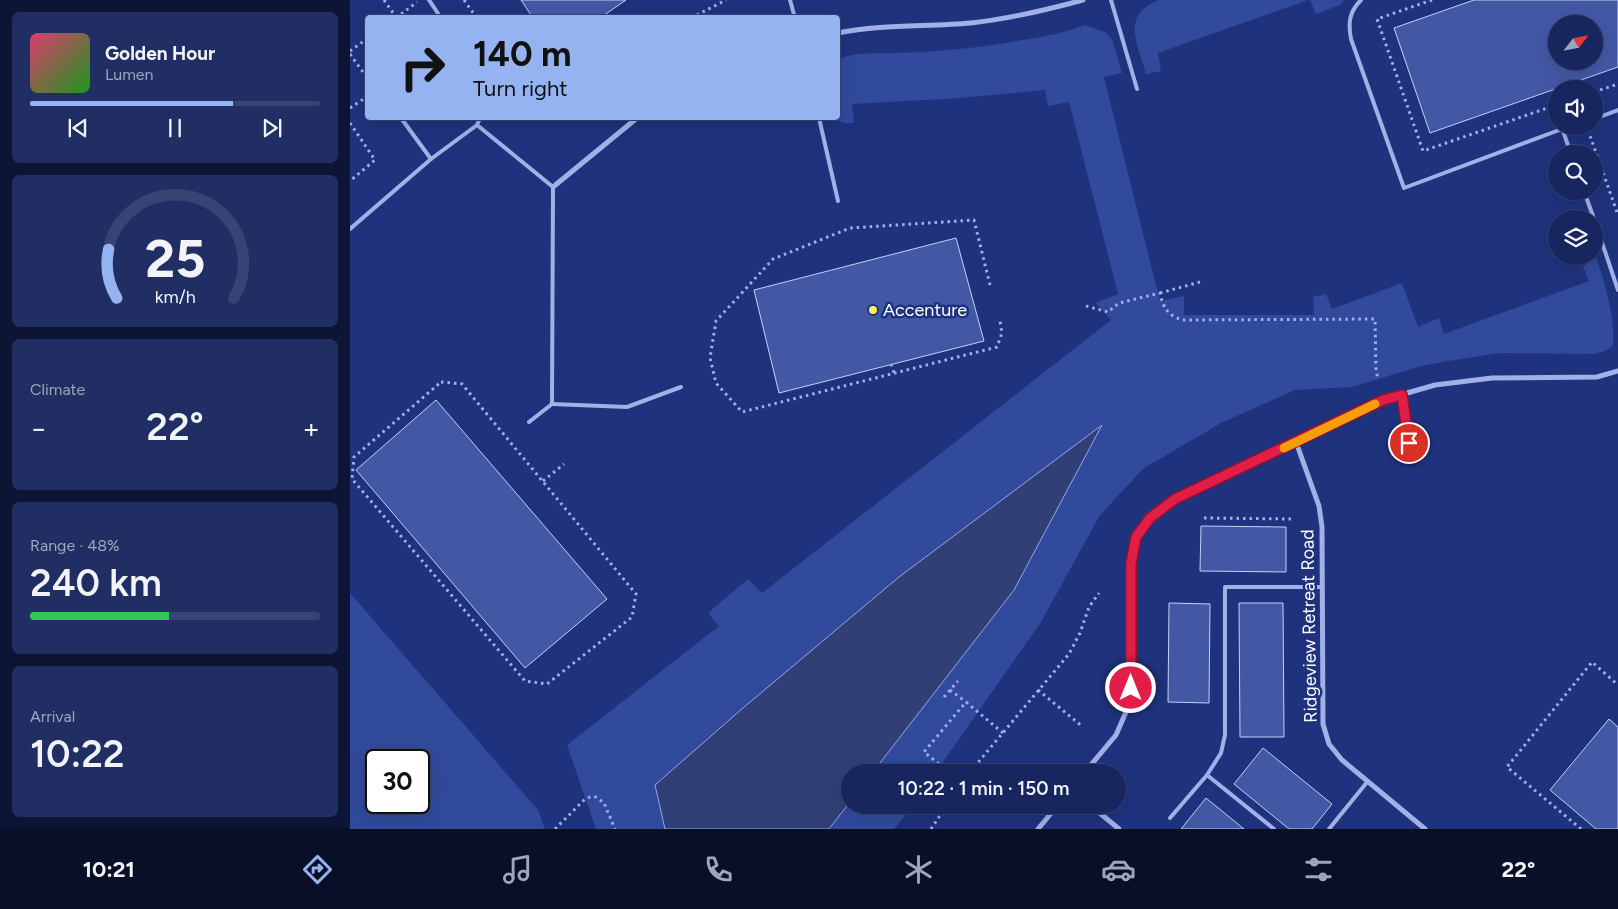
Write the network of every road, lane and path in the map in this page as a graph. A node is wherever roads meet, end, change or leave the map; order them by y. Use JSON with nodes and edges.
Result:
{"nodes":[{"id":1,"x":384,"y":0,"type":"edge"},
{"id":2,"x":420,"y":0,"type":"edge"},
{"id":3,"x":429,"y":0,"type":"edge"},
{"id":4,"x":464,"y":0,"type":"edge"},
{"id":5,"x":726,"y":0,"type":"edge"},
{"id":6,"x":790,"y":0,"type":"edge"},
{"id":7,"x":1083,"y":0,"type":"edge"},
{"id":8,"x":1111,"y":0,"type":"edge"},
{"id":9,"x":1361,"y":0,"type":"edge"},
{"id":10,"x":1432,"y":0,"type":"edge"},
{"id":11,"x":395,"y":15,"type":"edge"},
{"id":12,"x":399,"y":15,"type":"edge"},
{"id":13,"x":439,"y":15,"type":"edge"},
{"id":14,"x":475,"y":15,"type":"edge"},
{"id":15,"x":697,"y":15,"type":"edge"},
{"id":16,"x":795,"y":15,"type":"edge"},
{"id":17,"x":840,"y":33,"type":"edge"},
{"id":18,"x":365,"y":40,"type":"edge"},
{"id":19,"x":350,"y":53,"type":"edge"},
{"id":20,"x":365,"y":76,"type":"edge"},
{"id":21,"x":1618,"y":84,"type":"edge"},
{"id":22,"x":1137,"y":89,"type":"dead end"},
{"id":23,"x":1603,"y":89,"type":"edge"},
{"id":24,"x":365,"y":98,"type":"edge"},
{"id":25,"x":350,"y":108,"type":"edge"},
{"id":26,"x":1548,"y":108,"type":"edge"},
{"id":27,"x":1618,"y":110,"type":"edge"},
{"id":28,"x":1603,"y":116,"type":"edge"},
{"id":29,"x":402,"y":120,"type":"edge"},
{"id":30,"x":479,"y":120,"type":"edge"},
{"id":31,"x":635,"y":120,"type":"edge"},
{"id":32,"x":819,"y":120,"type":"edge"},
{"id":33,"x":350,"y":123,"type":"edge"},
{"id":34,"x":477,"y":124,"type":"junction"},
{"id":35,"x":1548,"y":133,"type":"edge"},
{"id":36,"x":1589,"y":135,"type":"edge"},
{"id":37,"x":431,"y":159,"type":"junction"},
{"id":38,"x":350,"y":181,"type":"edge"},
{"id":39,"x":553,"y":187,"type":"junction"},
{"id":40,"x":838,"y":201,"type":"dead end"},
{"id":41,"x":1618,"y":214,"type":"edge"},
{"id":42,"x":350,"y":228,"type":"edge"},
{"id":43,"x":1603,"y":246,"type":"edge"},
{"id":44,"x":1200,"y":282,"type":"dead end"},
{"id":45,"x":990,"y":286,"type":"dead end"},
{"id":46,"x":1618,"y":290,"type":"edge"},
{"id":47,"x":1160,"y":293,"type":"junction"},
{"id":48,"x":1086,"y":306,"type":"dead end"},
{"id":49,"x":1000,"y":321,"type":"dead end"},
{"id":50,"x":891,"y":364,"type":"dead end"},
{"id":51,"x":1618,"y":371,"type":"edge"},
{"id":52,"x":894,"y":373,"type":"junction"},
{"id":53,"x":1378,"y":379,"type":"dead end"},
{"id":54,"x":681,"y":387,"type":"dead end"},
{"id":55,"x":1402,"y":395,"type":"junction"},
{"id":56,"x":552,"y":404,"type":"junction"},
{"id":57,"x":529,"y":422,"type":"dead end"},
{"id":58,"x":1296,"y":442,"type":"junction"},
{"id":59,"x":1411,"y":459,"type":"dead end"},
{"id":60,"x":564,"y":464,"type":"dead end"},
{"id":61,"x":542,"y":481,"type":"junction"},
{"id":62,"x":1204,"y":518,"type":"dead end"},
{"id":63,"x":1292,"y":519,"type":"dead end"},
{"id":64,"x":1321,"y":587,"type":"junction"},
{"id":65,"x":1100,"y":592,"type":"dead end"},
{"id":66,"x":958,"y":681,"type":"dead end"},
{"id":67,"x":1618,"y":685,"type":"edge"},
{"id":68,"x":950,"y":690,"type":"junction"},
{"id":69,"x":1038,"y":690,"type":"junction"},
{"id":70,"x":944,"y":697,"type":"dead end"},
{"id":71,"x":966,"y":702,"type":"junction"},
{"id":72,"x":1083,"y":726,"type":"dead end"},
{"id":73,"x":1003,"y":733,"type":"junction"},
{"id":74,"x":939,"y":764,"type":"edge"},
{"id":75,"x":977,"y":764,"type":"edge"},
{"id":76,"x":1092,"y":764,"type":"edge"},
{"id":77,"x":1207,"y":775,"type":"junction"},
{"id":78,"x":1368,"y":782,"type":"junction"},
{"id":79,"x":941,"y":814,"type":"edge"},
{"id":80,"x":1050,"y":814,"type":"edge"},
{"id":81,"x":1101,"y":814,"type":"edge"},
{"id":82,"x":1170,"y":818,"type":"dead end"},
{"id":83,"x":555,"y":829,"type":"edge"},
{"id":84,"x":615,"y":829,"type":"edge"},
{"id":85,"x":931,"y":829,"type":"edge"},
{"id":86,"x":1038,"y":829,"type":"edge"},
{"id":87,"x":1119,"y":829,"type":"edge"},
{"id":88,"x":1274,"y":829,"type":"edge"},
{"id":89,"x":1329,"y":829,"type":"edge"},
{"id":90,"x":1425,"y":829,"type":"edge"},
{"id":91,"x":1581,"y":829,"type":"edge"}],
"edges":[{"from":1,"to":11,"type":"path"},
{"from":2,"to":12,"type":"path"},
{"from":3,"to":13,"type":"lane"},
{"from":4,"to":14,"type":"path"},
{"from":5,"to":15,"type":"path"},
{"from":6,"to":16,"type":"lane"},
{"from":7,"to":17,"type":"street"},
{"from":8,"to":22,"type":"lane"},
{"from":9,"to":35,"type":"lane"},
{"from":10,"to":26,"type":"path"},
{"from":18,"to":19,"type":"path"},
{"from":19,"to":20,"type":"path"},
{"from":21,"to":23,"type":"path"},
{"from":24,"to":25,"type":"path"},
{"from":27,"to":28,"type":"lane"},
{"from":29,"to":37,"type":"lane"},
{"from":30,"to":34,"type":"lane"},
{"from":31,"to":39,"type":"street"},
{"from":32,"to":40,"type":"lane"},
{"from":33,"to":38,"type":"path"},
{"from":34,"to":37,"type":"lane"},
{"from":34,"to":39,"type":"lane"},
{"from":36,"to":41,"type":"path"},
{"from":37,"to":42,"type":"lane"},
{"from":39,"to":56,"type":"lane"},
{"from":43,"to":46,"type":"lane"},
{"from":44,"to":47,"type":"path"},
{"from":45,"to":52,"type":"path"},
{"from":47,"to":48,"type":"path"},
{"from":47,"to":53,"type":"path"},
{"from":49,"to":52,"type":"path"},
{"from":50,"to":52,"type":"path"},
{"from":51,"to":55,"type":"street"},
{"from":54,"to":56,"type":"lane"},
{"from":55,"to":58,"type":"street"},
{"from":55,"to":59,"type":"lane"},
{"from":56,"to":57,"type":"lane"},
{"from":58,"to":64,"type":"street","name":"Ridgeview Retreat Road"},
{"from":58,"to":76,"type":"street"},
{"from":60,"to":61,"type":"path"},
{"from":61,"to":61,"type":"path"},
{"from":62,"to":63,"type":"path"},
{"from":64,"to":77,"type":"lane"},
{"from":64,"to":78,"type":"street","name":"Ridgeview Retreat Road"},
{"from":65,"to":69,"type":"path"},
{"from":66,"to":68,"type":"path"},
{"from":67,"to":91,"type":"path"},
{"from":68,"to":70,"type":"path"},
{"from":68,"to":71,"type":"path"},
{"from":69,"to":72,"type":"path"},
{"from":69,"to":73,"type":"path"},
{"from":71,"to":73,"type":"path"},
{"from":71,"to":74,"type":"path"},
{"from":73,"to":75,"type":"path"},
{"from":77,"to":82,"type":"lane"},
{"from":77,"to":88,"type":"lane"},
{"from":78,"to":89,"type":"lane"},
{"from":78,"to":90,"type":"street","name":"Ridgeview Retreat Road"},
{"from":79,"to":85,"type":"path"},
{"from":80,"to":86,"type":"street"},
{"from":81,"to":87,"type":"street"},
{"from":83,"to":84,"type":"path"}]}
